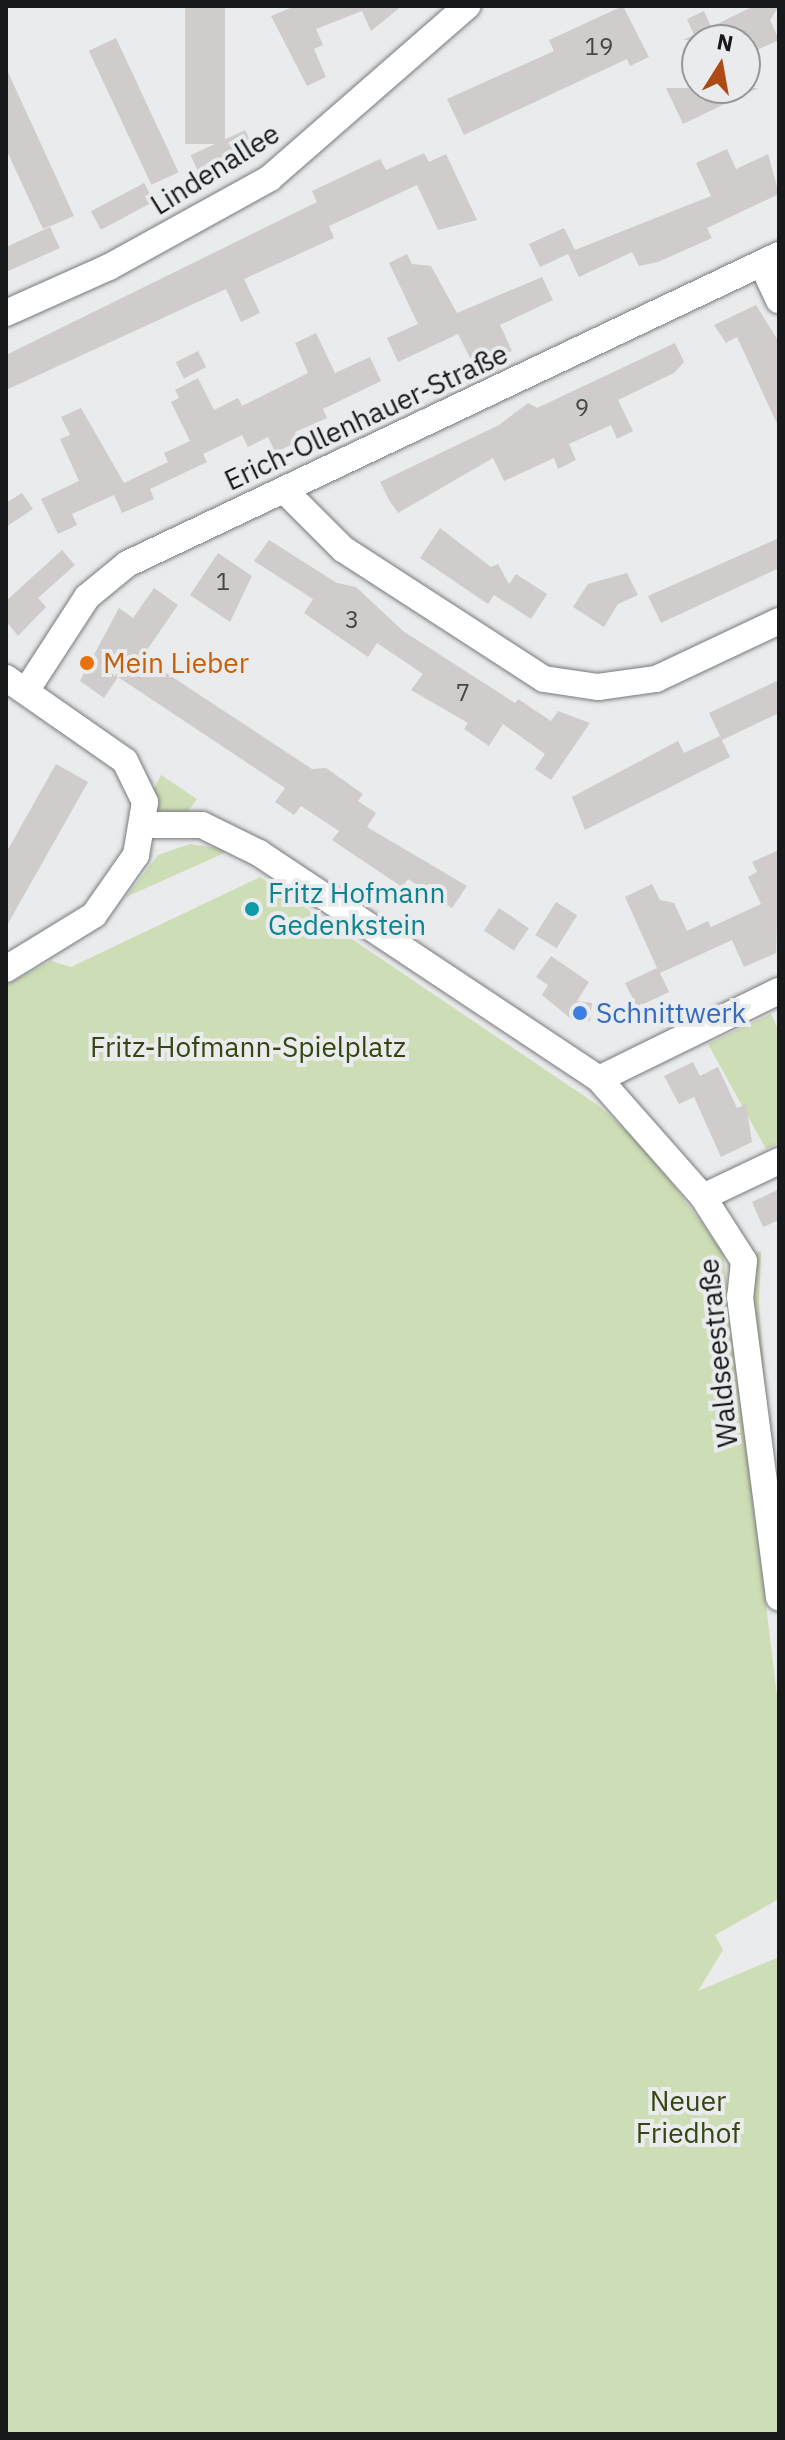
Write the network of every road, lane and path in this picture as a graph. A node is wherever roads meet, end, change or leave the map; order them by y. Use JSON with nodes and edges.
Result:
{"nodes":[{"id":1,"x":467,"y":6,"type":"edge"},
{"id":2,"x":770,"y":259,"type":"edge"},
{"id":3,"x":779,"y":300,"type":"edge"},
{"id":4,"x":6,"y":313,"type":"edge"},
{"id":5,"x":286,"y":492,"type":"junction"},
{"id":6,"x":779,"y":621,"type":"edge"},
{"id":7,"x":16,"y":684,"type":"edge"},
{"id":8,"x":145,"y":825,"type":"junction"},
{"id":9,"x":6,"y":969,"type":"edge"},
{"id":10,"x":779,"y":991,"type":"edge"},
{"id":11,"x":599,"y":1079,"type":"junction"},
{"id":12,"x":779,"y":1161,"type":"edge"},
{"id":13,"x":703,"y":1197,"type":"junction"},
{"id":14,"x":779,"y":1597,"type":"edge"}],
"edges":[{"from":1,"to":4,"type":"street","name":"Lindenallee"},
{"from":2,"to":3,"type":"street"},
{"from":2,"to":5,"type":"street","name":"Erich-Ollenhauer-Straße"},
{"from":5,"to":6,"type":"street"},
{"from":5,"to":7,"type":"street","name":"Erich-Ollenhauer-Straße"},
{"from":7,"to":8,"type":"street"},
{"from":8,"to":9,"type":"street"},
{"from":8,"to":11,"type":"street","name":"Waldseestraße"},
{"from":10,"to":11,"type":"street"},
{"from":11,"to":13,"type":"street","name":"Waldseestraße"},
{"from":12,"to":13,"type":"street"},
{"from":13,"to":14,"type":"street","name":"Waldseestraße"}]}
